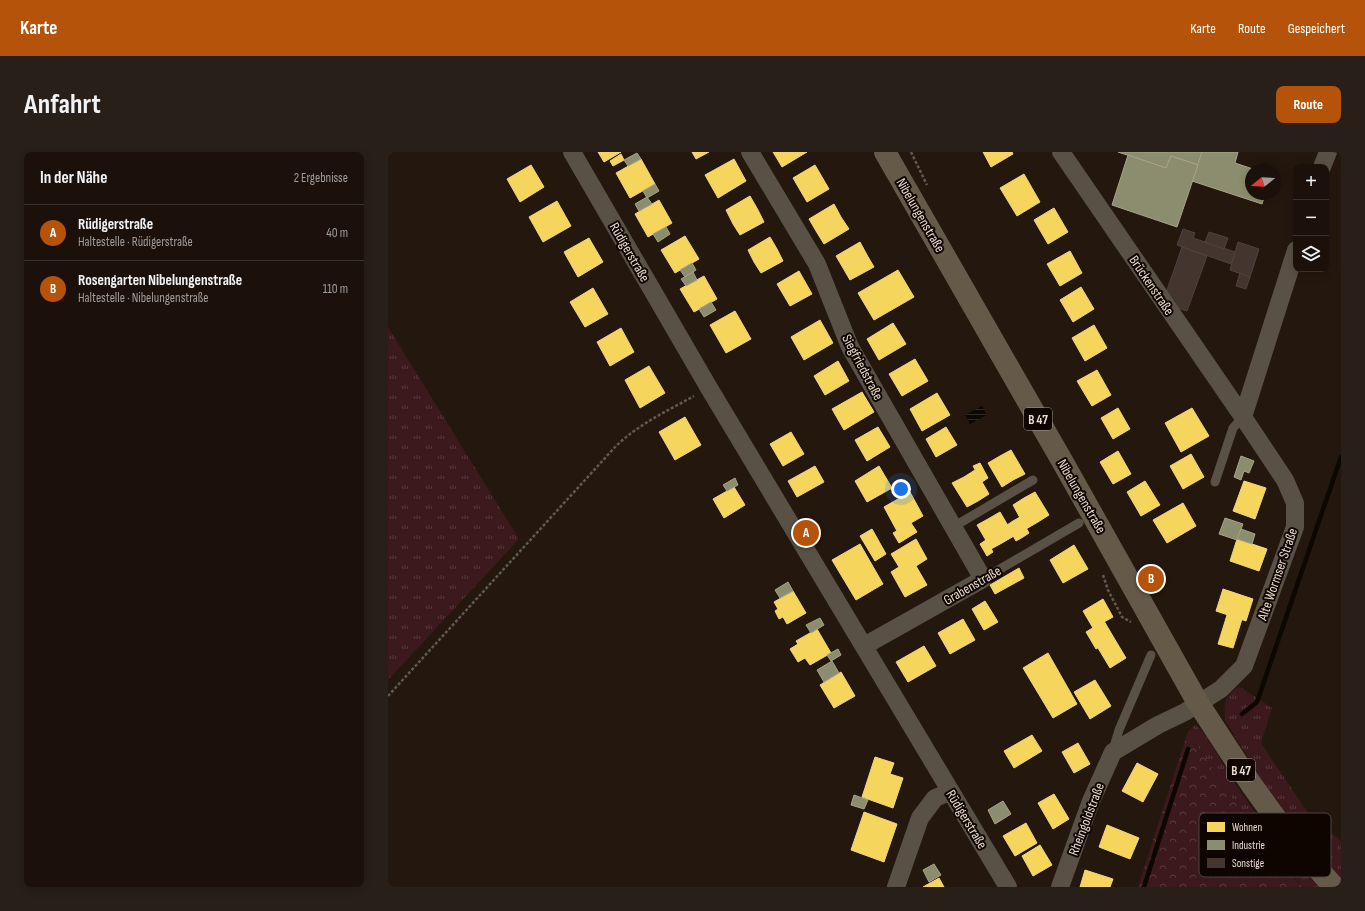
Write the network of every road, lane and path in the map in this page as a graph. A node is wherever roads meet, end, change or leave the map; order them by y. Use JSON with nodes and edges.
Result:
{"nodes":[{"id":1,"x":572,"y":152,"type":"edge"},
{"id":2,"x":750,"y":152,"type":"edge"},
{"id":3,"x":885,"y":152,"type":"edge"},
{"id":4,"x":1061,"y":152,"type":"edge"},
{"id":5,"x":1328,"y":152,"type":"edge"},
{"id":6,"x":1323,"y":164,"type":"edge"},
{"id":7,"x":1293,"y":260,"type":"edge"},
{"id":8,"x":709,"y":388,"type":"junction"},
{"id":9,"x":1243,"y":418,"type":"junction"},
{"id":10,"x":1033,"y":480,"type":"dead end"},
{"id":11,"x":1215,"y":482,"type":"dead end"},
{"id":12,"x":1079,"y":523,"type":"dead end"},
{"id":13,"x":953,"y":527,"type":"junction"},
{"id":14,"x":983,"y":579,"type":"junction"},
{"id":15,"x":864,"y":646,"type":"junction"},
{"id":16,"x":1151,"y":655,"type":"dead end"},
{"id":17,"x":388,"y":696,"type":"edge"},
{"id":18,"x":1198,"y":703,"type":"junction"},
{"id":19,"x":1113,"y":752,"type":"junction"},
{"id":20,"x":950,"y":792,"type":"junction"},
{"id":21,"x":1271,"y":813,"type":"edge"},
{"id":22,"x":1325,"y":877,"type":"edge"},
{"id":23,"x":896,"y":887,"type":"edge"},
{"id":24,"x":1008,"y":887,"type":"edge"},
{"id":25,"x":1060,"y":887,"type":"edge"},
{"id":26,"x":1334,"y":887,"type":"edge"}],
"edges":[{"from":1,"to":8,"type":"street","name":"Rüdigerstraße"},
{"from":2,"to":13,"type":"street","name":"Siegfriedstraße"},
{"from":3,"to":18,"type":"main road","name":"Nibelungenstraße","number":"B 47"},
{"from":4,"to":9,"type":"street","name":"Brückenstraße"},
{"from":5,"to":6,"type":"street"},
{"from":7,"to":9,"type":"street"},
{"from":8,"to":15,"type":"street","name":"Rüdigerstraße"},
{"from":8,"to":17,"type":"path"},
{"from":9,"to":11,"type":"lane"},
{"from":9,"to":18,"type":"street","name":"Alte Wormser Straße"},
{"from":10,"to":13,"type":"lane"},
{"from":12,"to":14,"type":"lane","name":"Grabenstraße"},
{"from":13,"to":14,"type":"street","name":"Siegfriedstraße"},
{"from":14,"to":15,"type":"street","name":"Grabenstraße"},
{"from":15,"to":20,"type":"street","name":"Rüdigerstraße"},
{"from":16,"to":19,"type":"lane","name":"Rheingoldstraße"},
{"from":18,"to":19,"type":"street"},
{"from":18,"to":21,"type":"main road","name":"Nibelungenstraße","number":"B 47"},
{"from":19,"to":25,"type":"street","name":"Rheingoldstraße"},
{"from":20,"to":23,"type":"street"},
{"from":20,"to":24,"type":"street","name":"Rüdigerstraße"},
{"from":22,"to":26,"type":"main road","name":"Nibelungenstraße","number":"B 47"}]}
